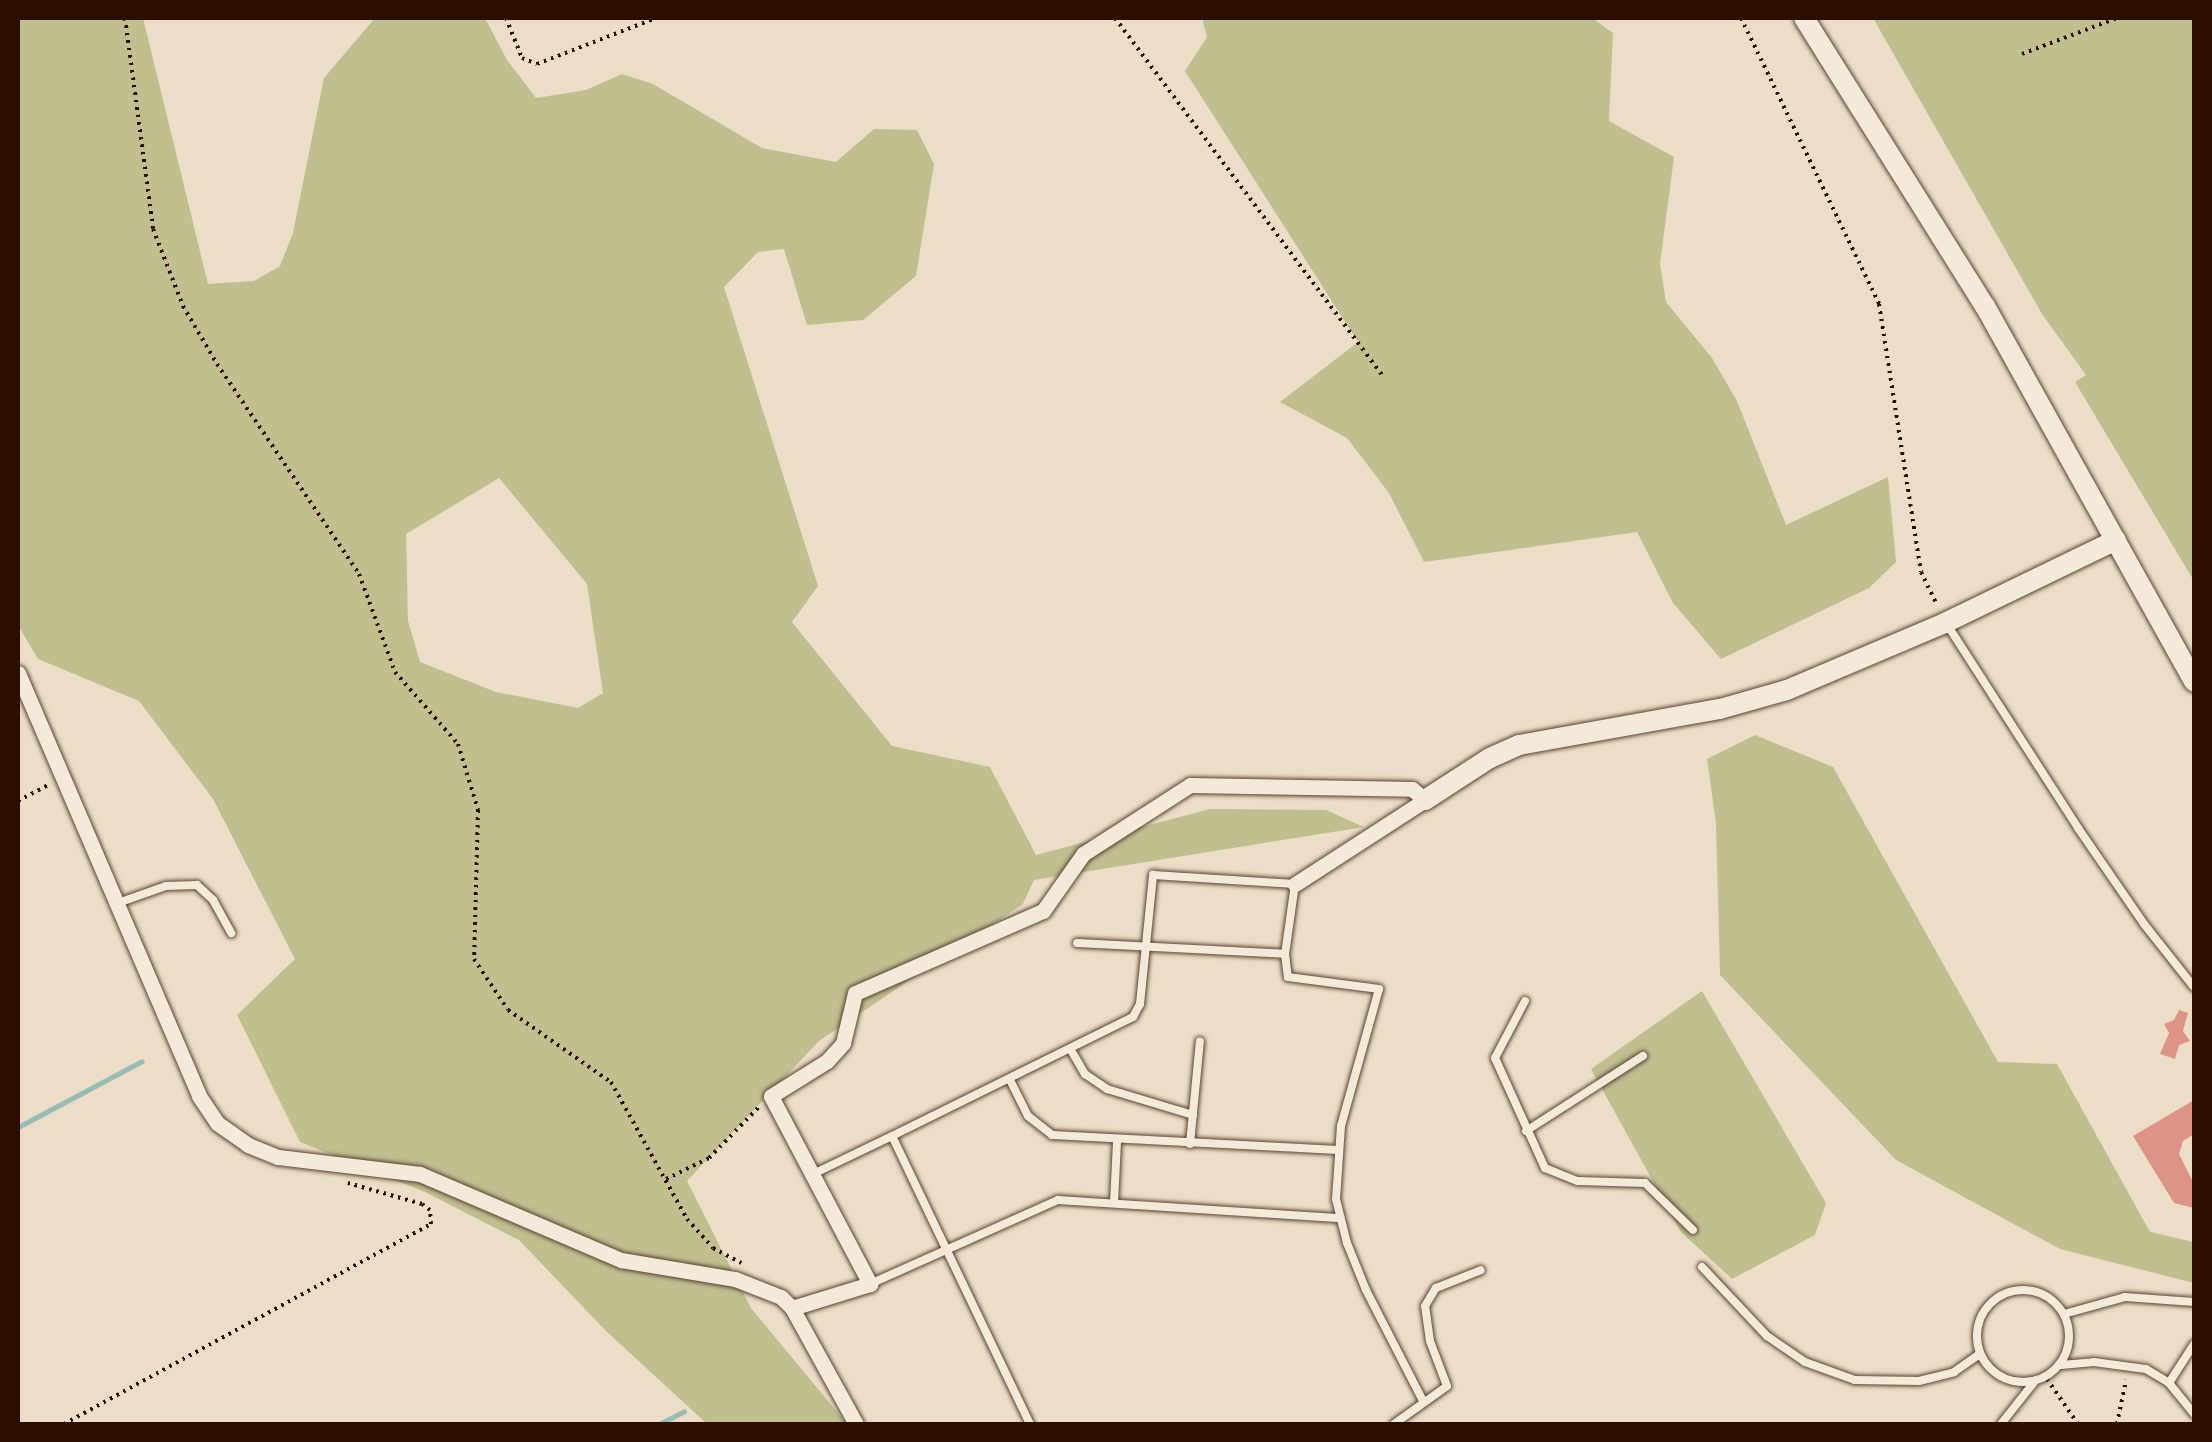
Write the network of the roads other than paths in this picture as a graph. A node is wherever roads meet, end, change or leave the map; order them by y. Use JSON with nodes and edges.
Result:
{"nodes":[{"id":1,"x":1804,"y":18,"type":"edge"},
{"id":2,"x":2116,"y":540,"type":"junction"},
{"id":3,"x":1945,"y":622,"type":"junction"},
{"id":4,"x":18,"y":673,"type":"edge"},
{"id":5,"x":2194,"y":682,"type":"edge"},
{"id":6,"x":1425,"y":800,"type":"junction"},
{"id":7,"x":1295,"y":884,"type":"junction"},
{"id":8,"x":116,"y":904,"type":"junction"},
{"id":9,"x":231,"y":933,"type":"dead end"},
{"id":10,"x":1076,"y":943,"type":"dead end"},
{"id":11,"x":1146,"y":946,"type":"junction"},
{"id":12,"x":1285,"y":954,"type":"junction"},
{"id":13,"x":2194,"y":988,"type":"edge"},
{"id":14,"x":1525,"y":1000,"type":"dead end"},
{"id":15,"x":1200,"y":1041,"type":"dead end"},
{"id":16,"x":1071,"y":1050,"type":"junction"},
{"id":17,"x":1643,"y":1056,"type":"dead end"},
{"id":18,"x":1010,"y":1080,"type":"junction"},
{"id":19,"x":1193,"y":1115,"type":"junction"},
{"id":20,"x":1526,"y":1130,"type":"junction"},
{"id":21,"x":892,"y":1136,"type":"junction"},
{"id":22,"x":1118,"y":1141,"type":"junction"},
{"id":23,"x":1190,"y":1144,"type":"junction"},
{"id":24,"x":1338,"y":1150,"type":"junction"},
{"id":25,"x":813,"y":1174,"type":"junction"},
{"id":26,"x":1114,"y":1203,"type":"junction"},
{"id":27,"x":1340,"y":1218,"type":"junction"},
{"id":28,"x":1693,"y":1230,"type":"dead end"},
{"id":29,"x":945,"y":1250,"type":"junction"},
{"id":30,"x":1702,"y":1266,"type":"dead end"},
{"id":31,"x":1481,"y":1270,"type":"dead end"},
{"id":32,"x":870,"y":1284,"type":"junction"},
{"id":33,"x":2194,"y":1302,"type":"edge"},
{"id":34,"x":792,"y":1308,"type":"junction"},
{"id":35,"x":2064,"y":1314,"type":"junction"},
{"id":36,"x":2194,"y":1344,"type":"edge"},
{"id":37,"x":1980,"y":1354,"type":"junction"},
{"id":38,"x":2061,"y":1365,"type":"junction"},
{"id":39,"x":2036,"y":1380,"type":"junction"},
{"id":40,"x":2169,"y":1383,"type":"junction"},
{"id":41,"x":1422,"y":1401,"type":"junction"},
{"id":42,"x":2194,"y":1414,"type":"edge"},
{"id":43,"x":856,"y":1424,"type":"edge"},
{"id":44,"x":1030,"y":1424,"type":"edge"},
{"id":45,"x":1394,"y":1424,"type":"edge"},
{"id":46,"x":2000,"y":1424,"type":"edge"}],
"edges":[{"from":1,"to":2,"type":"street"},
{"from":2,"to":3,"type":"street"},
{"from":2,"to":5,"type":"street"},
{"from":3,"to":6,"type":"street"},
{"from":3,"to":13,"type":"lane"},
{"from":4,"to":8,"type":"street"},
{"from":6,"to":7,"type":"street"},
{"from":6,"to":25,"type":"street"},
{"from":7,"to":11,"type":"lane"},
{"from":7,"to":12,"type":"lane"},
{"from":8,"to":9,"type":"lane"},
{"from":8,"to":34,"type":"street"},
{"from":10,"to":11,"type":"lane"},
{"from":11,"to":12,"type":"lane"},
{"from":11,"to":16,"type":"lane"},
{"from":12,"to":24,"type":"lane"},
{"from":14,"to":20,"type":"lane"},
{"from":15,"to":19,"type":"lane"},
{"from":16,"to":18,"type":"lane"},
{"from":16,"to":19,"type":"lane"},
{"from":17,"to":20,"type":"lane"},
{"from":18,"to":21,"type":"lane"},
{"from":18,"to":22,"type":"lane"},
{"from":19,"to":23,"type":"lane"},
{"from":20,"to":28,"type":"lane"},
{"from":21,"to":25,"type":"lane"},
{"from":21,"to":29,"type":"lane"},
{"from":22,"to":23,"type":"lane"},
{"from":22,"to":26,"type":"lane"},
{"from":23,"to":24,"type":"lane"},
{"from":24,"to":27,"type":"lane"},
{"from":25,"to":32,"type":"street"},
{"from":26,"to":27,"type":"lane"},
{"from":26,"to":29,"type":"lane"},
{"from":27,"to":41,"type":"lane"},
{"from":29,"to":32,"type":"lane"},
{"from":29,"to":44,"type":"lane"},
{"from":30,"to":37,"type":"lane"},
{"from":31,"to":41,"type":"lane"},
{"from":32,"to":34,"type":"street"},
{"from":33,"to":35,"type":"lane"},
{"from":34,"to":43,"type":"street"},
{"from":35,"to":37,"type":"lane"},
{"from":35,"to":38,"type":"lane"},
{"from":36,"to":40,"type":"lane"},
{"from":37,"to":39,"type":"lane"},
{"from":38,"to":39,"type":"lane"},
{"from":38,"to":40,"type":"lane"},
{"from":39,"to":46,"type":"lane"},
{"from":40,"to":42,"type":"lane"},
{"from":41,"to":45,"type":"lane"}]}
